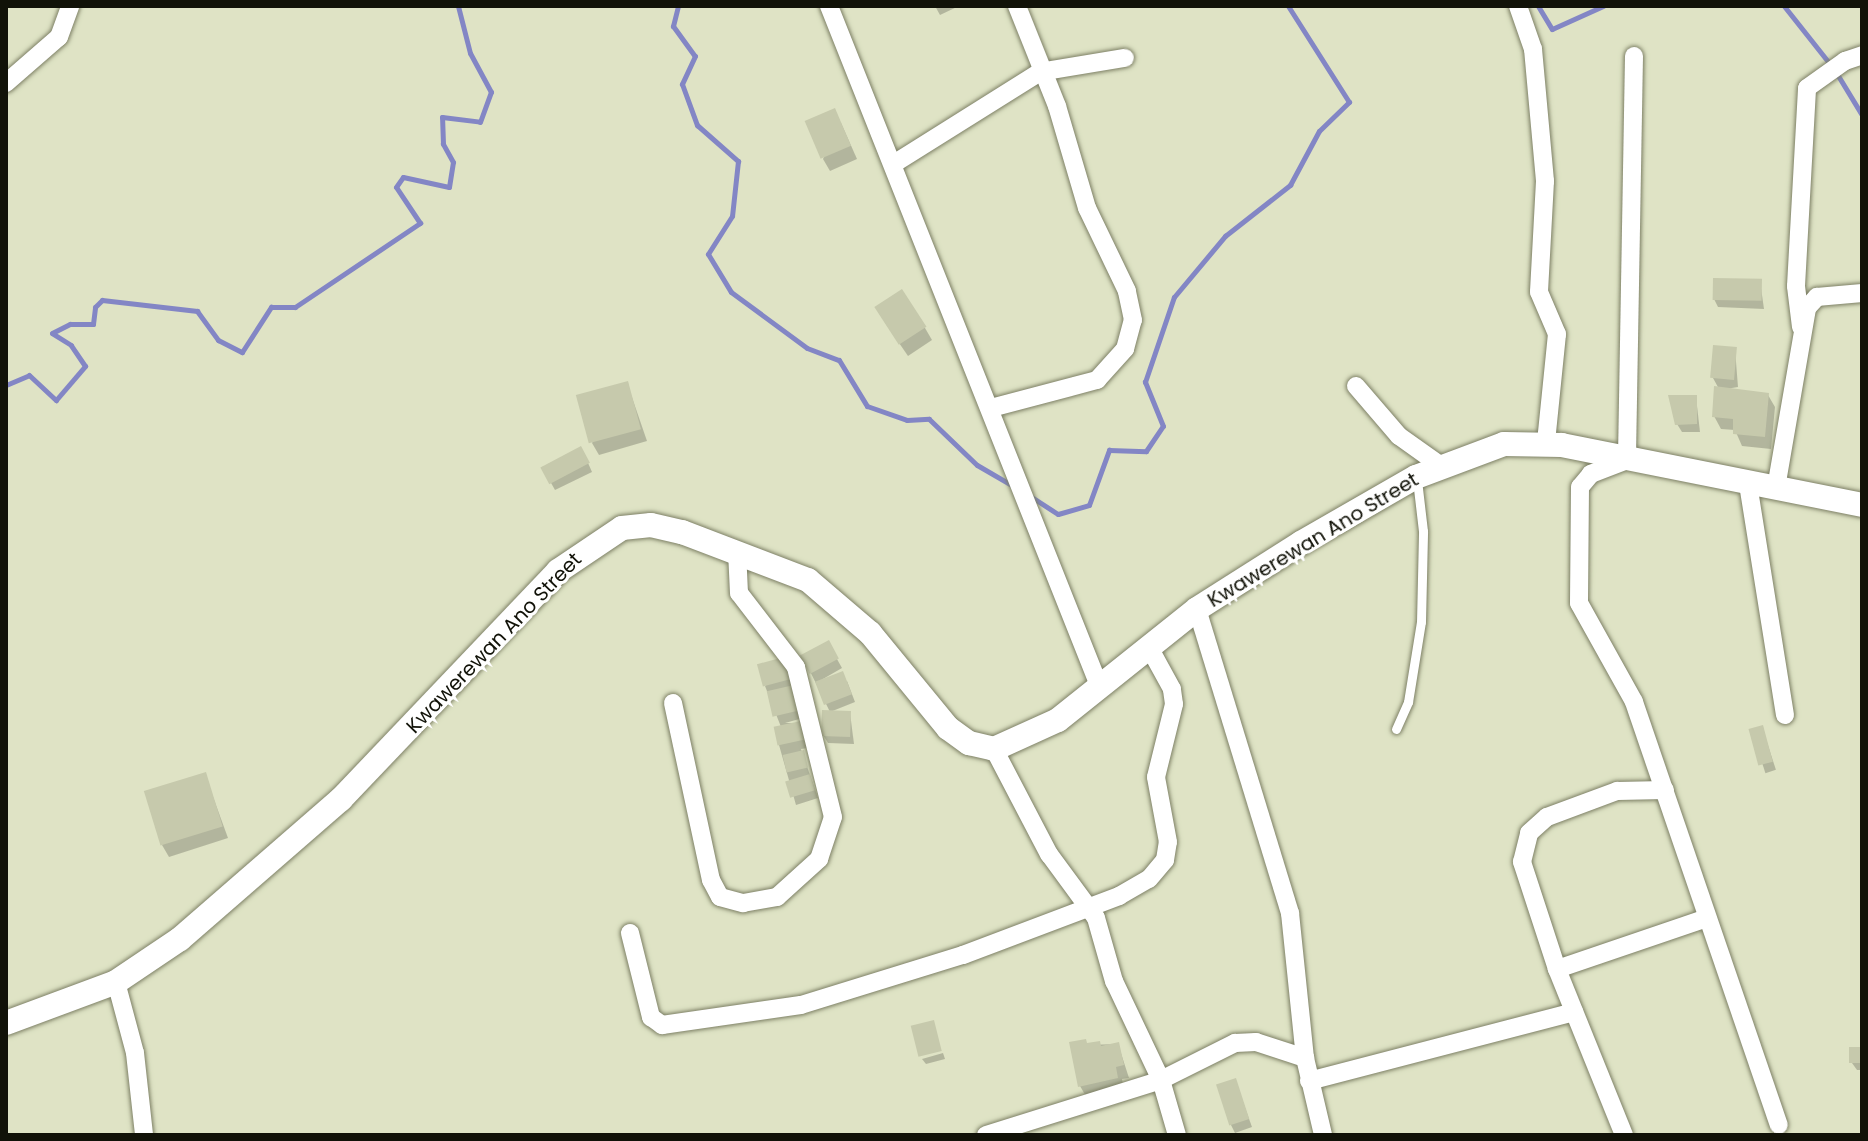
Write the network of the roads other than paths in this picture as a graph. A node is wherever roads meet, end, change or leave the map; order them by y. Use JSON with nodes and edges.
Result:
{"nodes":[{"id":1,"x":70,"y":6,"type":"edge"},
{"id":2,"x":829,"y":6,"type":"edge"},
{"id":3,"x":1017,"y":6,"type":"edge"},
{"id":4,"x":1518,"y":6,"type":"edge"},
{"id":5,"x":1862,"y":55,"type":"edge"},
{"id":6,"x":1634,"y":56,"type":"dead end"},
{"id":7,"x":1125,"y":58,"type":"dead end"},
{"id":8,"x":1040,"y":72,"type":"junction"},
{"id":9,"x":6,"y":83,"type":"edge"},
{"id":10,"x":895,"y":163,"type":"junction"},
{"id":11,"x":1862,"y":293,"type":"edge"},
{"id":12,"x":1801,"y":327,"type":"junction"},
{"id":13,"x":1356,"y":386,"type":"dead end"},
{"id":14,"x":991,"y":408,"type":"junction"},
{"id":15,"x":1546,"y":443,"type":"junction"},
{"id":16,"x":1627,"y":460,"type":"junction"},
{"id":17,"x":1441,"y":466,"type":"junction"},
{"id":18,"x":1416,"y":477,"type":"junction"},
{"id":19,"x":1748,"y":484,"type":"junction"},
{"id":20,"x":1776,"y":488,"type":"junction"},
{"id":21,"x":1862,"y":505,"type":"edge"},
{"id":22,"x":737,"y":551,"type":"junction"},
{"id":23,"x":1197,"y":609,"type":"junction"},
{"id":24,"x":1150,"y":649,"type":"junction"},
{"id":25,"x":1100,"y":688,"type":"junction"},
{"id":26,"x":673,"y":703,"type":"dead end"},
{"id":27,"x":1785,"y":715,"type":"dead end"},
{"id":28,"x":1396,"y":729,"type":"dead end"},
{"id":29,"x":994,"y":749,"type":"junction"},
{"id":30,"x":1665,"y":790,"type":"junction"},
{"id":31,"x":1089,"y":907,"type":"junction"},
{"id":32,"x":1707,"y":918,"type":"junction"},
{"id":33,"x":630,"y":933,"type":"dead end"},
{"id":34,"x":1557,"y":969,"type":"junction"},
{"id":35,"x":116,"y":982,"type":"junction"},
{"id":36,"x":1574,"y":1012,"type":"junction"},
{"id":37,"x":6,"y":1023,"type":"edge"},
{"id":38,"x":1305,"y":1058,"type":"junction"},
{"id":39,"x":1161,"y":1080,"type":"junction"},
{"id":40,"x":1309,"y":1081,"type":"junction"},
{"id":41,"x":1779,"y":1125,"type":"dead end"},
{"id":42,"x":144,"y":1135,"type":"edge"},
{"id":43,"x":986,"y":1135,"type":"edge"},
{"id":44,"x":1177,"y":1135,"type":"edge"},
{"id":45,"x":1323,"y":1135,"type":"edge"},
{"id":46,"x":1624,"y":1135,"type":"edge"}],
"edges":[{"from":1,"to":9,"type":"street"},
{"from":2,"to":10,"type":"street"},
{"from":3,"to":8,"type":"street"},
{"from":4,"to":15,"type":"street"},
{"from":5,"to":12,"type":"street"},
{"from":6,"to":16,"type":"street"},
{"from":7,"to":8,"type":"street"},
{"from":8,"to":10,"type":"street"},
{"from":8,"to":14,"type":"street"},
{"from":10,"to":14,"type":"street"},
{"from":11,"to":12,"type":"street"},
{"from":12,"to":20,"type":"street"},
{"from":13,"to":17,"type":"street"},
{"from":14,"to":25,"type":"street"},
{"from":15,"to":16,"type":"street","name":"Kwawerewan Ano Street"},
{"from":15,"to":17,"type":"street","name":"Kwawerewan Ano Street"},
{"from":16,"to":19,"type":"street","name":"Kwawerewan Ano Street"},
{"from":16,"to":30,"type":"street"},
{"from":17,"to":18,"type":"street","name":"Kwawerewan Ano Street"},
{"from":18,"to":23,"type":"street","name":"Kwawerewan Ano Street"},
{"from":18,"to":28,"type":"lane"},
{"from":19,"to":20,"type":"street","name":"Kwawerewan Ano Street"},
{"from":19,"to":27,"type":"street"},
{"from":20,"to":21,"type":"street","name":"Kwawerewan Ano Street"},
{"from":22,"to":26,"type":"street"},
{"from":22,"to":29,"type":"street","name":"Kwawerewan Ano Street"},
{"from":22,"to":35,"type":"street","name":"Kwawerewan Ano Street"},
{"from":23,"to":24,"type":"street","name":"Kwawerewan Ano Street"},
{"from":23,"to":38,"type":"street"},
{"from":24,"to":25,"type":"street","name":"Kwawerewan Ano Street"},
{"from":24,"to":31,"type":"street"},
{"from":25,"to":29,"type":"street","name":"Kwawerewan Ano Street"},
{"from":29,"to":31,"type":"street"},
{"from":30,"to":32,"type":"street"},
{"from":30,"to":34,"type":"street"},
{"from":31,"to":33,"type":"street"},
{"from":31,"to":39,"type":"street"},
{"from":32,"to":34,"type":"street"},
{"from":32,"to":41,"type":"street"},
{"from":34,"to":36,"type":"street"},
{"from":35,"to":37,"type":"street","name":"Kwawerewan Ano Street"},
{"from":35,"to":42,"type":"street"},
{"from":36,"to":40,"type":"street"},
{"from":36,"to":46,"type":"street"},
{"from":38,"to":39,"type":"street"},
{"from":38,"to":40,"type":"street"},
{"from":39,"to":43,"type":"street"},
{"from":39,"to":44,"type":"street"},
{"from":40,"to":45,"type":"street"}]}
